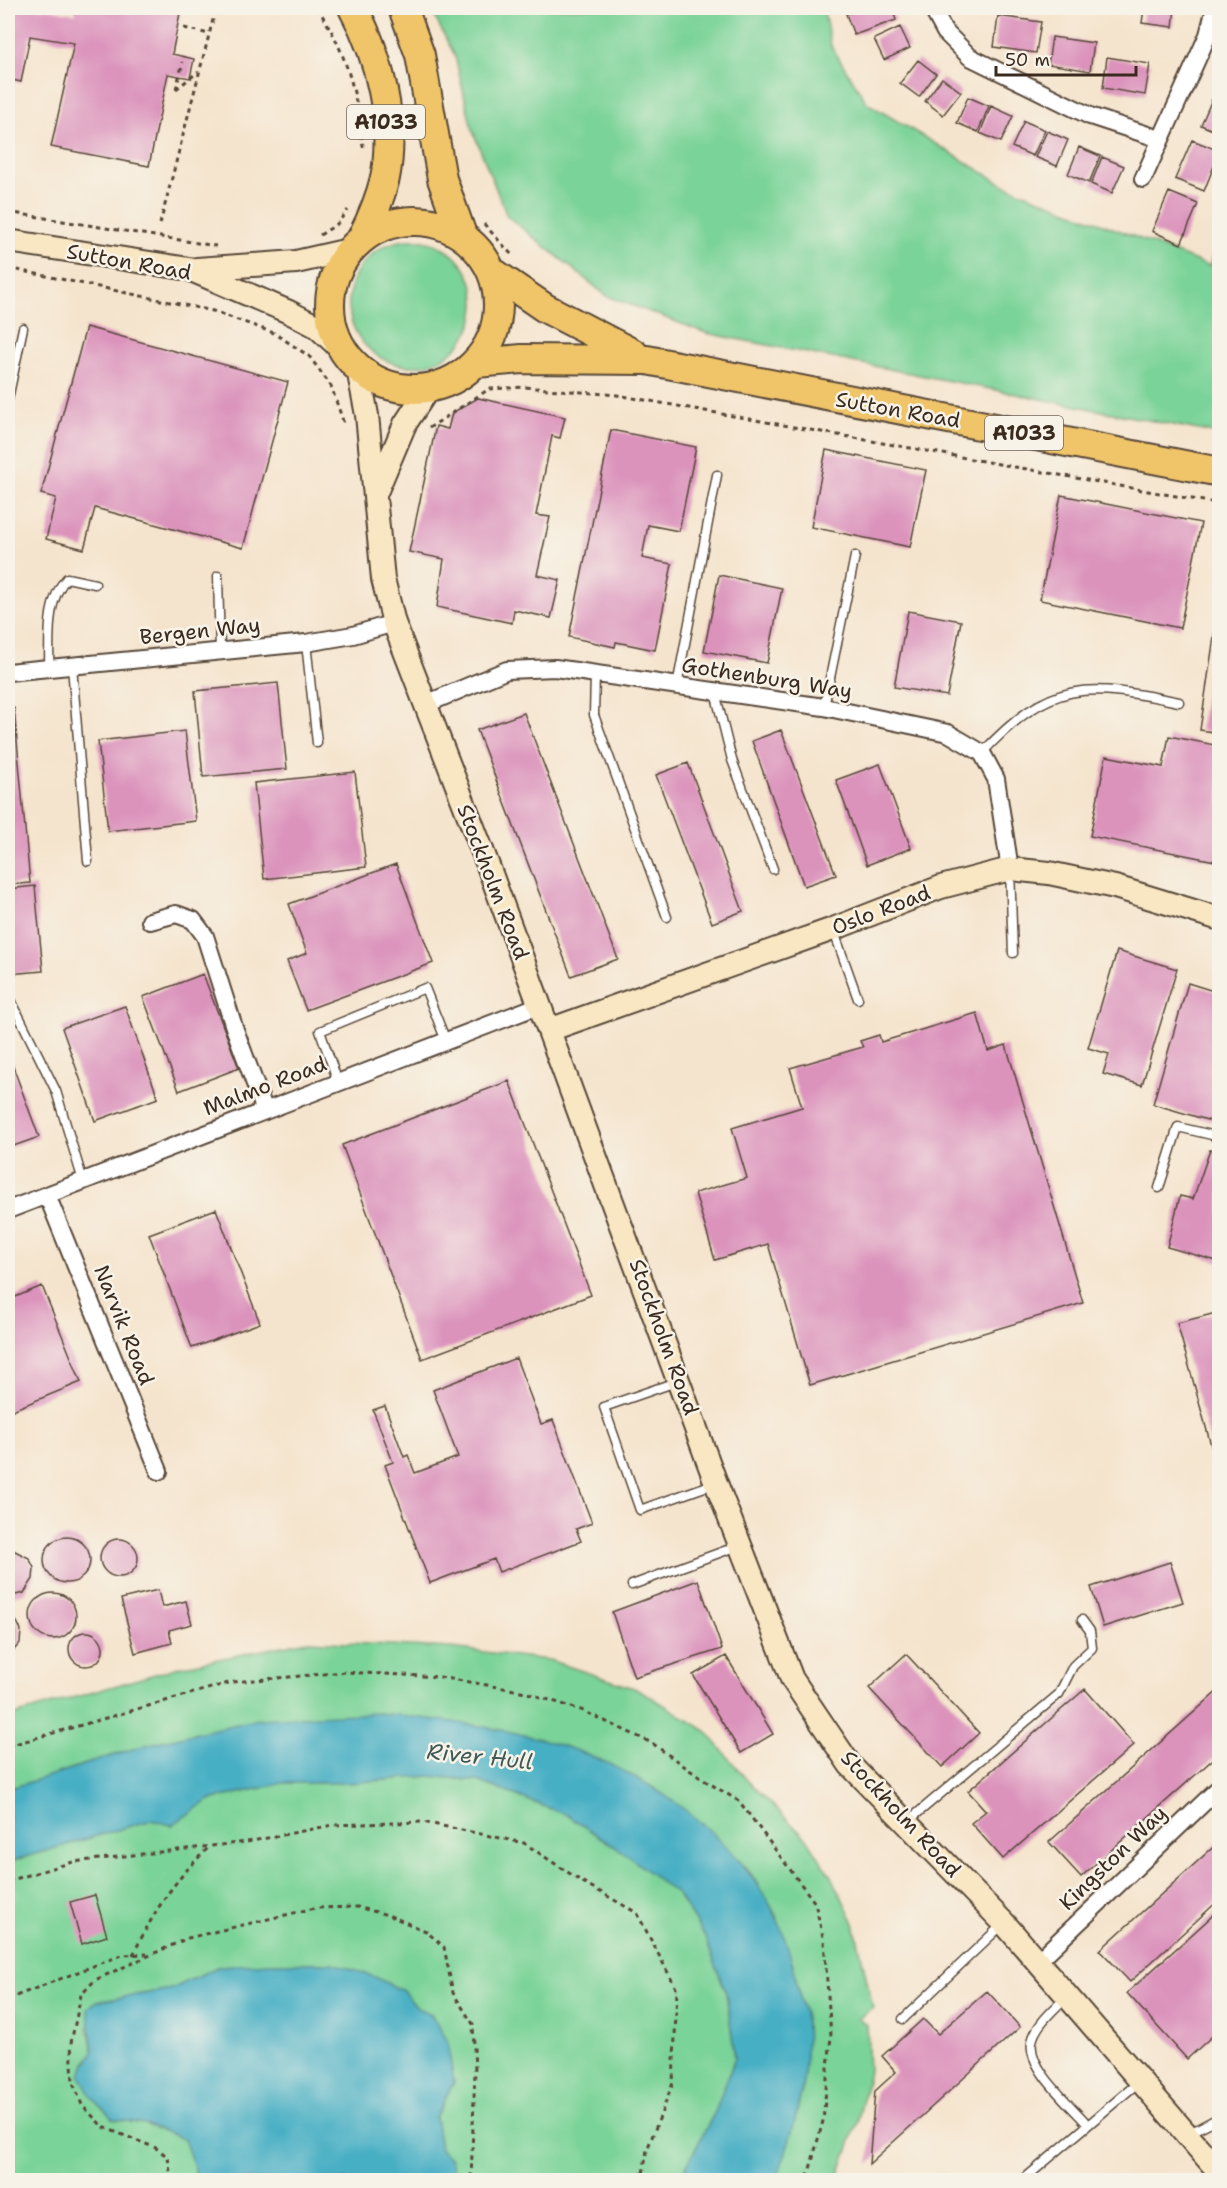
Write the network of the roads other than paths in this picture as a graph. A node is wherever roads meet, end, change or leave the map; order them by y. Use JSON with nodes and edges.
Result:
{"nodes":[{"id":1,"x":353,"y":8,"type":"edge"},
{"id":2,"x":403,"y":8,"type":"edge"},
{"id":3,"x":932,"y":8,"type":"edge"},
{"id":4,"x":1215,"y":8,"type":"edge"},
{"id":5,"x":1160,"y":139,"type":"junction"},
{"id":6,"x":1143,"y":179,"type":"dead end"},
{"id":7,"x":471,"y":225,"type":"junction"},
{"id":8,"x":8,"y":241,"type":"edge"},
{"id":9,"x":355,"y":244,"type":"junction"},
{"id":10,"x":503,"y":264,"type":"junction"},
{"id":11,"x":189,"y":269,"type":"junction"},
{"id":12,"x":23,"y":328,"type":"dead end"},
{"id":13,"x":340,"y":348,"type":"junction"},
{"id":14,"x":647,"y":360,"type":"junction"},
{"id":15,"x":476,"y":363,"type":"junction"},
{"id":16,"x":358,"y":369,"type":"junction"},
{"id":17,"x":428,"y":389,"type":"junction"},
{"id":18,"x":8,"y":399,"type":"edge"},
{"id":19,"x":1220,"y":472,"type":"edge"},
{"id":20,"x":717,"y":475,"type":"dead end"},
{"id":21,"x":376,"y":495,"type":"junction"},
{"id":22,"x":855,"y":556,"type":"dead end"},
{"id":23,"x":218,"y":576,"type":"dead end"},
{"id":24,"x":95,"y":584,"type":"dead end"},
{"id":25,"x":394,"y":622,"type":"junction"},
{"id":26,"x":306,"y":644,"type":"junction"},
{"id":27,"x":220,"y":652,"type":"junction"},
{"id":28,"x":72,"y":666,"type":"junction"},
{"id":29,"x":49,"y":668,"type":"junction"},
{"id":30,"x":8,"y":672,"type":"edge"},
{"id":31,"x":595,"y":674,"type":"junction"},
{"id":32,"x":677,"y":687,"type":"junction"},
{"id":33,"x":715,"y":692,"type":"junction"},
{"id":34,"x":1179,"y":702,"type":"dead end"},
{"id":35,"x":426,"y":704,"type":"junction"},
{"id":36,"x":824,"y":708,"type":"junction"},
{"id":37,"x":317,"y":743,"type":"dead end"},
{"id":38,"x":982,"y":753,"type":"junction"},
{"id":39,"x":88,"y":861,"type":"dead end"},
{"id":40,"x":773,"y":868,"type":"dead end"},
{"id":41,"x":1010,"y":869,"type":"junction"},
{"id":42,"x":667,"y":917,"type":"dead end"},
{"id":43,"x":1220,"y":919,"type":"edge"},
{"id":44,"x":150,"y":921,"type":"dead end"},
{"id":45,"x":833,"y":929,"type":"junction"},
{"id":46,"x":1013,"y":952,"type":"dead end"},
{"id":47,"x":8,"y":994,"type":"edge"},
{"id":48,"x":858,"y":999,"type":"dead end"},
{"id":49,"x":540,"y":1005,"type":"junction"},
{"id":50,"x":549,"y":1030,"type":"junction"},
{"id":51,"x":446,"y":1041,"type":"junction"},
{"id":52,"x":339,"y":1082,"type":"junction"},
{"id":53,"x":265,"y":1110,"type":"junction"},
{"id":54,"x":1220,"y":1137,"type":"edge"},
{"id":55,"x":83,"y":1181,"type":"junction"},
{"id":56,"x":1159,"y":1188,"type":"dead end"},
{"id":57,"x":47,"y":1195,"type":"junction"},
{"id":58,"x":8,"y":1210,"type":"edge"},
{"id":59,"x":680,"y":1381,"type":"junction"},
{"id":60,"x":159,"y":1471,"type":"dead end"},
{"id":61,"x":716,"y":1483,"type":"junction"},
{"id":62,"x":740,"y":1545,"type":"junction"},
{"id":63,"x":632,"y":1585,"type":"dead end"},
{"id":64,"x":1082,"y":1620,"type":"dead end"},
{"id":65,"x":1220,"y":1787,"type":"edge"},
{"id":66,"x":906,"y":1823,"type":"junction"},
{"id":67,"x":1004,"y":1923,"type":"junction"},
{"id":68,"x":1038,"y":1961,"type":"junction"},
{"id":69,"x":1067,"y":1995,"type":"junction"},
{"id":70,"x":903,"y":2019,"type":"dead end"},
{"id":71,"x":1140,"y":2080,"type":"junction"},
{"id":72,"x":1220,"y":2117,"type":"edge"},
{"id":73,"x":1088,"y":2125,"type":"junction"},
{"id":74,"x":1185,"y":2135,"type":"junction"},
{"id":75,"x":1220,"y":2173,"type":"edge"},
{"id":76,"x":1023,"y":2181,"type":"edge"}],
"edges":[{"from":1,"to":9,"type":"highway","number":"A1033"},
{"from":2,"to":7,"type":"highway","number":"A1033"},
{"from":3,"to":5,"type":"street"},
{"from":4,"to":5,"type":"street"},
{"from":5,"to":6,"type":"street"},
{"from":7,"to":9,"type":"highway"},
{"from":7,"to":10,"type":"highway"},
{"from":8,"to":11,"type":"street","name":"Sutton Road"},
{"from":9,"to":11,"type":"street"},
{"from":9,"to":13,"type":"highway"},
{"from":10,"to":14,"type":"highway","number":"A1033"},
{"from":10,"to":15,"type":"highway"},
{"from":11,"to":13,"type":"street","name":"Sutton Road"},
{"from":12,"to":18,"type":"lane"},
{"from":13,"to":16,"type":"highway"},
{"from":14,"to":15,"type":"highway","number":"A1033"},
{"from":14,"to":19,"type":"highway","name":"Sutton Road","number":"A1033"},
{"from":15,"to":17,"type":"highway"},
{"from":16,"to":17,"type":"highway"},
{"from":16,"to":21,"type":"street","name":"Stockholm Road"},
{"from":17,"to":21,"type":"street"},
{"from":20,"to":32,"type":"lane"},
{"from":21,"to":25,"type":"street","name":"Stockholm Road"},
{"from":22,"to":36,"type":"lane"},
{"from":23,"to":27,"type":"lane"},
{"from":24,"to":29,"type":"lane"},
{"from":25,"to":26,"type":"street","name":"Bergen Way"},
{"from":25,"to":35,"type":"street","name":"Stockholm Road"},
{"from":26,"to":27,"type":"street","name":"Bergen Way"},
{"from":26,"to":37,"type":"lane"},
{"from":27,"to":28,"type":"street","name":"Bergen Way"},
{"from":28,"to":29,"type":"street","name":"Bergen Way"},
{"from":28,"to":39,"type":"lane"},
{"from":29,"to":30,"type":"street","name":"Bergen Way"},
{"from":31,"to":32,"type":"street","name":"Gothenburg Way"},
{"from":31,"to":35,"type":"street","name":"Gothenburg Way"},
{"from":31,"to":42,"type":"lane"},
{"from":32,"to":33,"type":"street","name":"Gothenburg Way"},
{"from":33,"to":36,"type":"street","name":"Gothenburg Way"},
{"from":33,"to":40,"type":"lane"},
{"from":34,"to":38,"type":"lane"},
{"from":35,"to":49,"type":"street","name":"Stockholm Road"},
{"from":36,"to":38,"type":"street","name":"Gothenburg Way"},
{"from":38,"to":41,"type":"street"},
{"from":41,"to":43,"type":"street","name":"Oslo Road"},
{"from":41,"to":45,"type":"street","name":"Oslo Road"},
{"from":41,"to":46,"type":"lane"},
{"from":44,"to":53,"type":"street"},
{"from":45,"to":48,"type":"lane"},
{"from":45,"to":50,"type":"street","name":"Oslo Road"},
{"from":47,"to":55,"type":"lane"},
{"from":49,"to":50,"type":"street","name":"Stockholm Road"},
{"from":49,"to":51,"type":"street","name":"Malmo Road"},
{"from":50,"to":59,"type":"street","name":"Stockholm Road"},
{"from":51,"to":52,"type":"street","name":"Malmo Road"},
{"from":51,"to":52,"type":"lane"},
{"from":52,"to":53,"type":"street","name":"Malmo Road"},
{"from":53,"to":55,"type":"street","name":"Malmo Road"},
{"from":54,"to":56,"type":"lane"},
{"from":55,"to":57,"type":"street","name":"Malmo Road"},
{"from":57,"to":58,"type":"street","name":"Malmo Road"},
{"from":57,"to":60,"type":"street","name":"Narvik Road"},
{"from":59,"to":61,"type":"street","name":"Stockholm Road"},
{"from":59,"to":61,"type":"lane"},
{"from":61,"to":62,"type":"street","name":"Stockholm Road"},
{"from":62,"to":63,"type":"lane"},
{"from":62,"to":66,"type":"street","name":"Stockholm Road"},
{"from":64,"to":66,"type":"lane"},
{"from":65,"to":68,"type":"street","name":"Kingston Way"},
{"from":66,"to":67,"type":"street","name":"Stockholm Road"},
{"from":67,"to":68,"type":"street","name":"Stockholm Road"},
{"from":67,"to":70,"type":"lane"},
{"from":68,"to":69,"type":"street","name":"Stockholm Road"},
{"from":69,"to":71,"type":"street","name":"Stockholm Road"},
{"from":69,"to":73,"type":"lane"},
{"from":71,"to":73,"type":"lane"},
{"from":71,"to":74,"type":"street","name":"Stockholm Road"},
{"from":72,"to":74,"type":"lane"},
{"from":73,"to":76,"type":"lane"},
{"from":74,"to":75,"type":"street","name":"Stockholm Road"}]}
